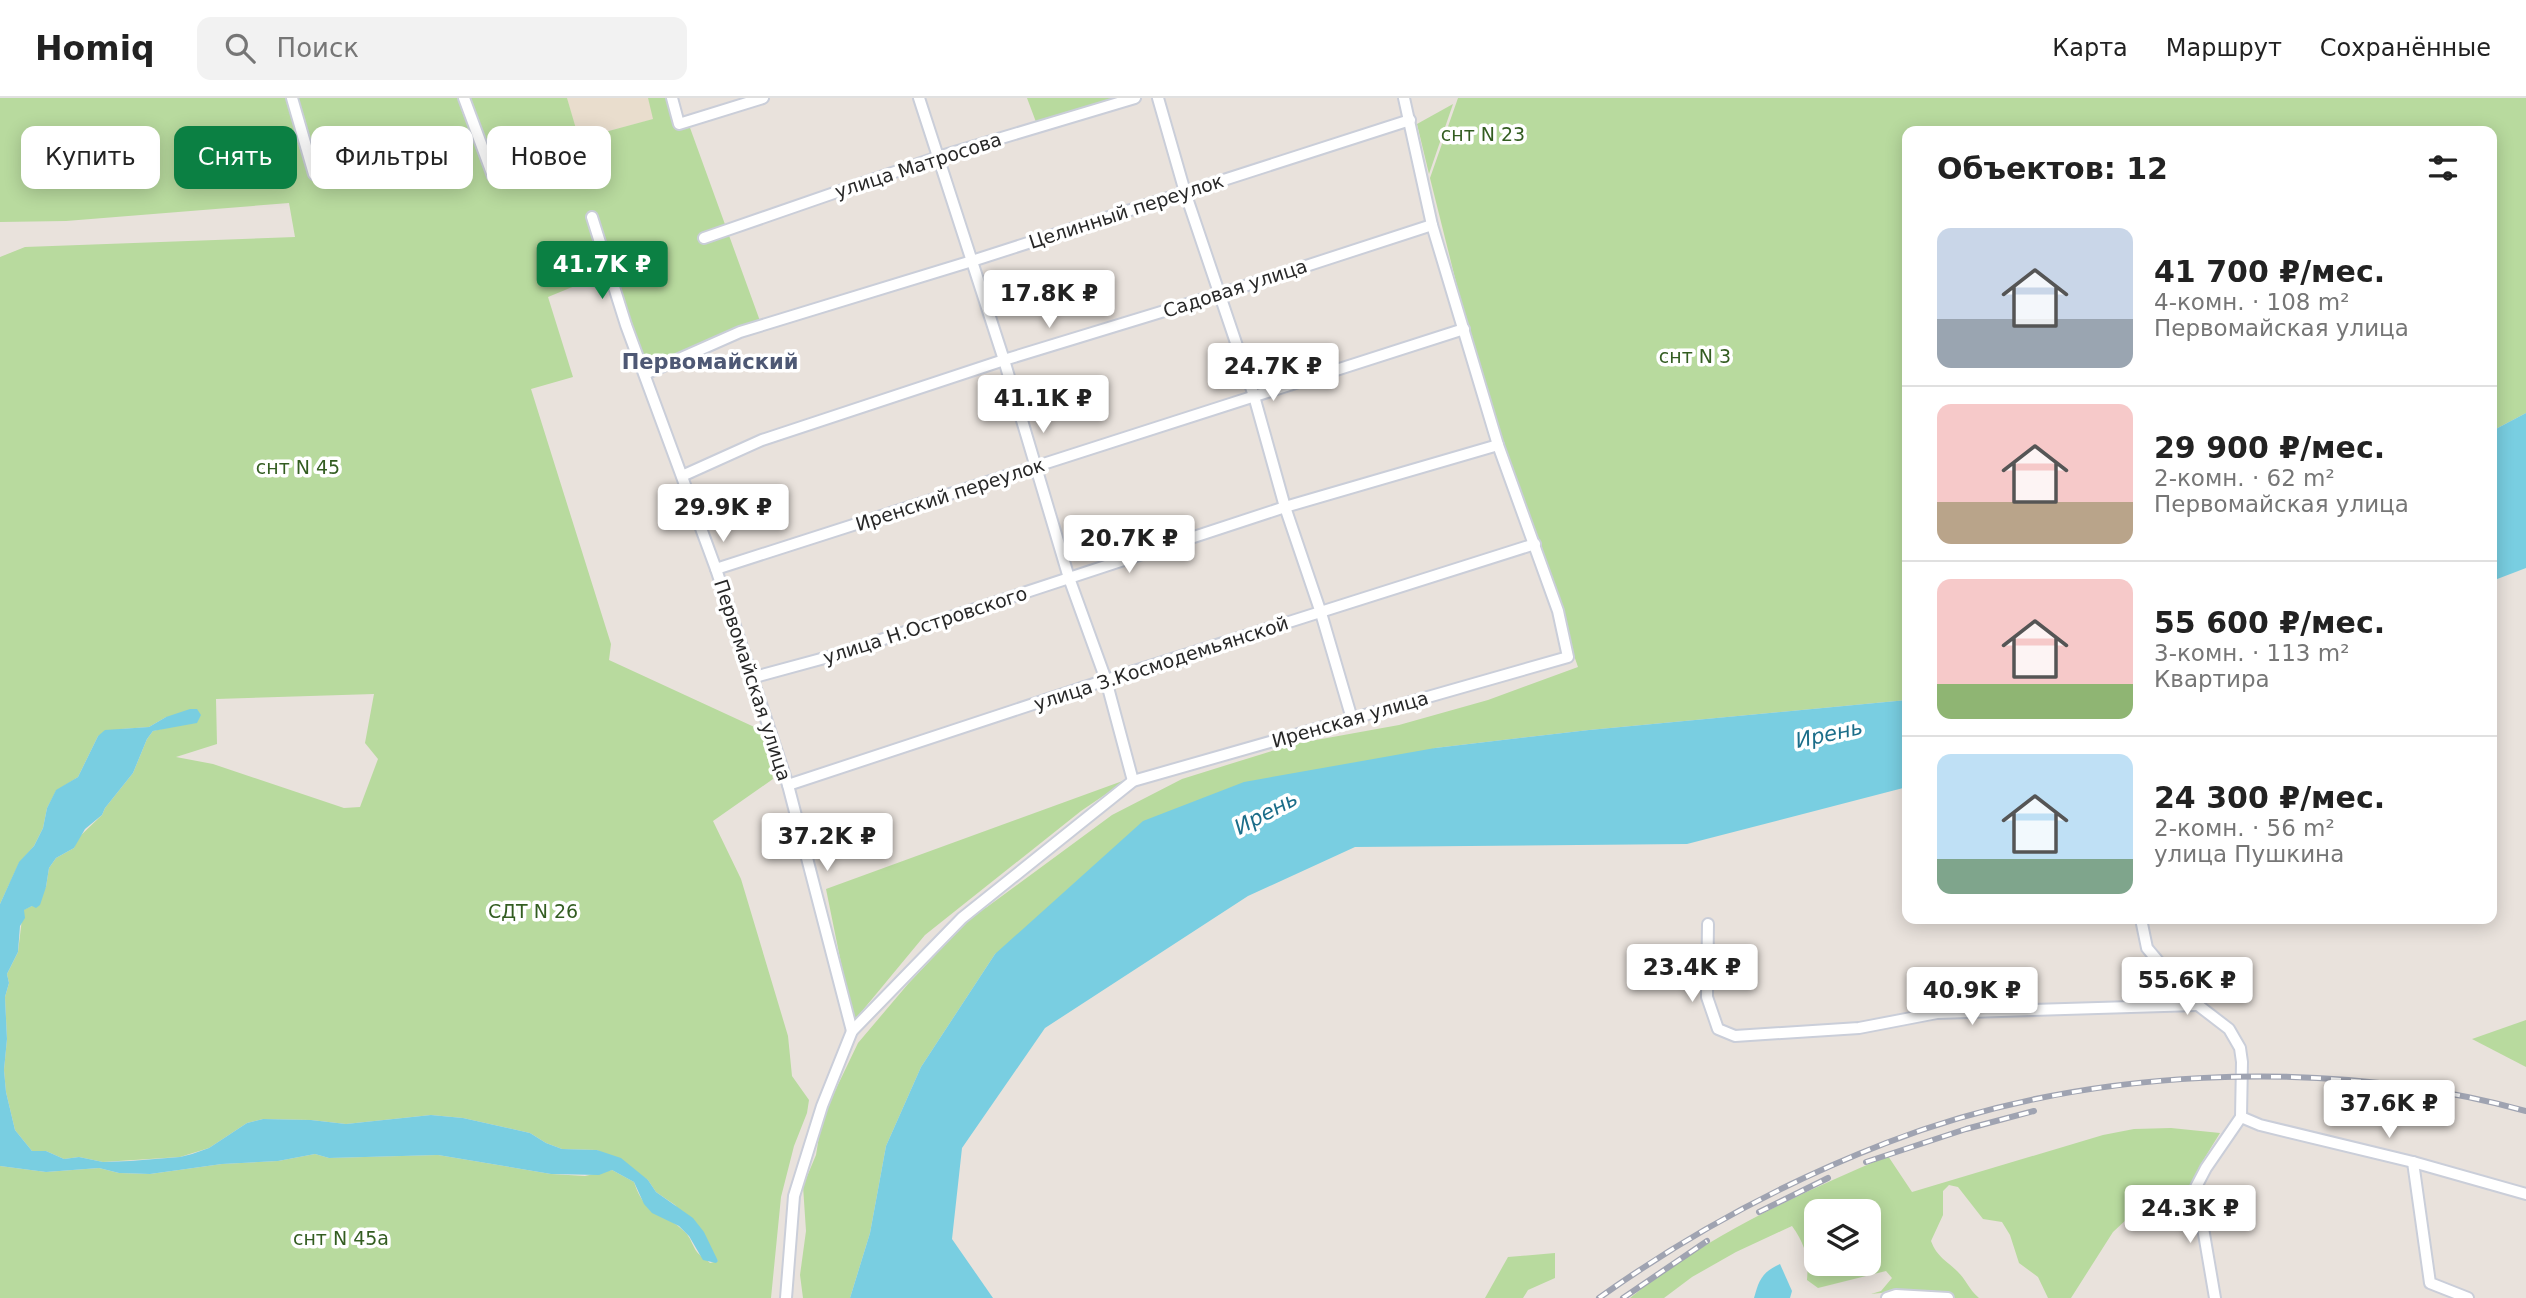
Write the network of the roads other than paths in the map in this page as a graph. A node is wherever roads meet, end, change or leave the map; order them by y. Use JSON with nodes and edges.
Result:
{"nodes":[{"id":1,"x":292,"y":98,"type":"edge"},
{"id":2,"x":464,"y":98,"type":"edge"},
{"id":3,"x":672,"y":98,"type":"edge"},
{"id":4,"x":764,"y":98,"type":"edge"},
{"id":5,"x":919,"y":98,"type":"edge"},
{"id":6,"x":1135,"y":98,"type":"edge"},
{"id":7,"x":1158,"y":98,"type":"edge"},
{"id":8,"x":1404,"y":98,"type":"edge"},
{"id":9,"x":1410,"y":120,"type":"junction"},
{"id":10,"x":938,"y":157,"type":"junction"},
{"id":11,"x":487,"y":160,"type":"edge"},
{"id":12,"x":311,"y":164,"type":"edge"},
{"id":13,"x":1185,"y":192,"type":"junction"},
{"id":14,"x":592,"y":217,"type":"dead end"},
{"id":15,"x":1432,"y":225,"type":"junction"},
{"id":16,"x":704,"y":238,"type":"dead end"},
{"id":17,"x":972,"y":261,"type":"junction"},
{"id":18,"x":1220,"y":294,"type":"junction"},
{"id":19,"x":1464,"y":329,"type":"junction"},
{"id":20,"x":1004,"y":360,"type":"junction"},
{"id":21,"x":645,"y":374,"type":"junction"},
{"id":22,"x":1254,"y":397,"type":"junction"},
{"id":23,"x":1498,"y":445,"type":"junction"},
{"id":24,"x":1037,"y":466,"type":"junction"},
{"id":25,"x":682,"y":476,"type":"junction"},
{"id":26,"x":1285,"y":507,"type":"junction"},
{"id":27,"x":1535,"y":544,"type":"junction"},
{"id":28,"x":716,"y":569,"type":"junction"},
{"id":29,"x":1069,"y":578,"type":"junction"},
{"id":30,"x":1321,"y":613,"type":"junction"},
{"id":31,"x":751,"y":678,"type":"junction"},
{"id":32,"x":1106,"y":680,"type":"junction"},
{"id":33,"x":1352,"y":719,"type":"junction"},
{"id":34,"x":1133,"y":781,"type":"junction"},
{"id":35,"x":788,"y":785,"type":"junction"},
{"id":36,"x":2142,"y":924,"type":"edge"},
{"id":37,"x":1707,"y":925,"type":"dead end"},
{"id":38,"x":2197,"y":1005,"type":"junction"},
{"id":39,"x":852,"y":1031,"type":"junction"},
{"id":40,"x":2241,"y":1117,"type":"junction"},
{"id":41,"x":2413,"y":1162,"type":"junction"},
{"id":42,"x":2526,"y":1194,"type":"edge"},
{"id":43,"x":2213,"y":1297,"type":"edge"},
{"id":44,"x":786,"y":1298,"type":"edge"},
{"id":45,"x":1887,"y":1298,"type":"edge"},
{"id":46,"x":1948,"y":1298,"type":"edge"},
{"id":47,"x":2468,"y":1298,"type":"edge"}],
"edges":[{"from":1,"to":12,"type":"street"},
{"from":2,"to":11,"type":"street"},
{"from":3,"to":4,"type":"street"},
{"from":5,"to":10,"type":"street"},
{"from":6,"to":10,"type":"street","name":"улица Матросова"},
{"from":7,"to":13,"type":"street"},
{"from":8,"to":9,"type":"street"},
{"from":9,"to":13,"type":"street","name":"Целинный переулок"},
{"from":9,"to":15,"type":"street"},
{"from":10,"to":16,"type":"street","name":"улица Матросова"},
{"from":10,"to":17,"type":"street"},
{"from":13,"to":17,"type":"street","name":"Целинный переулок"},
{"from":13,"to":18,"type":"street"},
{"from":14,"to":21,"type":"street","name":"Первомайская улица"},
{"from":15,"to":18,"type":"street","name":"Садовая улица"},
{"from":15,"to":19,"type":"street"},
{"from":17,"to":20,"type":"street"},
{"from":17,"to":21,"type":"street","name":"Целинный переулок"},
{"from":18,"to":20,"type":"street","name":"Садовая улица"},
{"from":18,"to":22,"type":"street"},
{"from":19,"to":22,"type":"street","name":"Иренский переулок"},
{"from":19,"to":23,"type":"street"},
{"from":20,"to":24,"type":"street"},
{"from":20,"to":25,"type":"street","name":"Садовая улица"},
{"from":21,"to":25,"type":"street","name":"Первомайская улица"},
{"from":22,"to":24,"type":"street","name":"Иренский переулок"},
{"from":22,"to":26,"type":"street"},
{"from":23,"to":26,"type":"street","name":"улица Н.Островского"},
{"from":23,"to":27,"type":"street"},
{"from":24,"to":28,"type":"street","name":"Иренский переулок"},
{"from":24,"to":29,"type":"street"},
{"from":25,"to":28,"type":"street","name":"Первомайская улица"},
{"from":26,"to":29,"type":"street","name":"улица Н.Островского"},
{"from":26,"to":30,"type":"street"},
{"from":27,"to":30,"type":"street","name":"улица З.Космодемьянской"},
{"from":27,"to":33,"type":"street","name":"Иренская улица"},
{"from":28,"to":31,"type":"street","name":"Первомайская улица"},
{"from":29,"to":31,"type":"street","name":"улица Н.Островского"},
{"from":29,"to":32,"type":"street"},
{"from":30,"to":32,"type":"street","name":"улица З.Космодемьянской"},
{"from":30,"to":33,"type":"street"},
{"from":31,"to":35,"type":"street","name":"Первомайская улица"},
{"from":32,"to":34,"type":"street"},
{"from":32,"to":35,"type":"street","name":"улица З.Космодемьянской"},
{"from":33,"to":34,"type":"street","name":"Иренская улица"},
{"from":34,"to":39,"type":"street"},
{"from":35,"to":39,"type":"street","name":"Первомайская улица"},
{"from":36,"to":38,"type":"street"},
{"from":37,"to":38,"type":"street"},
{"from":38,"to":40,"type":"street"},
{"from":39,"to":44,"type":"street"},
{"from":40,"to":41,"type":"street"},
{"from":40,"to":43,"type":"street"},
{"from":41,"to":42,"type":"street"},
{"from":41,"to":47,"type":"street"},
{"from":45,"to":46,"type":"street"}]}
